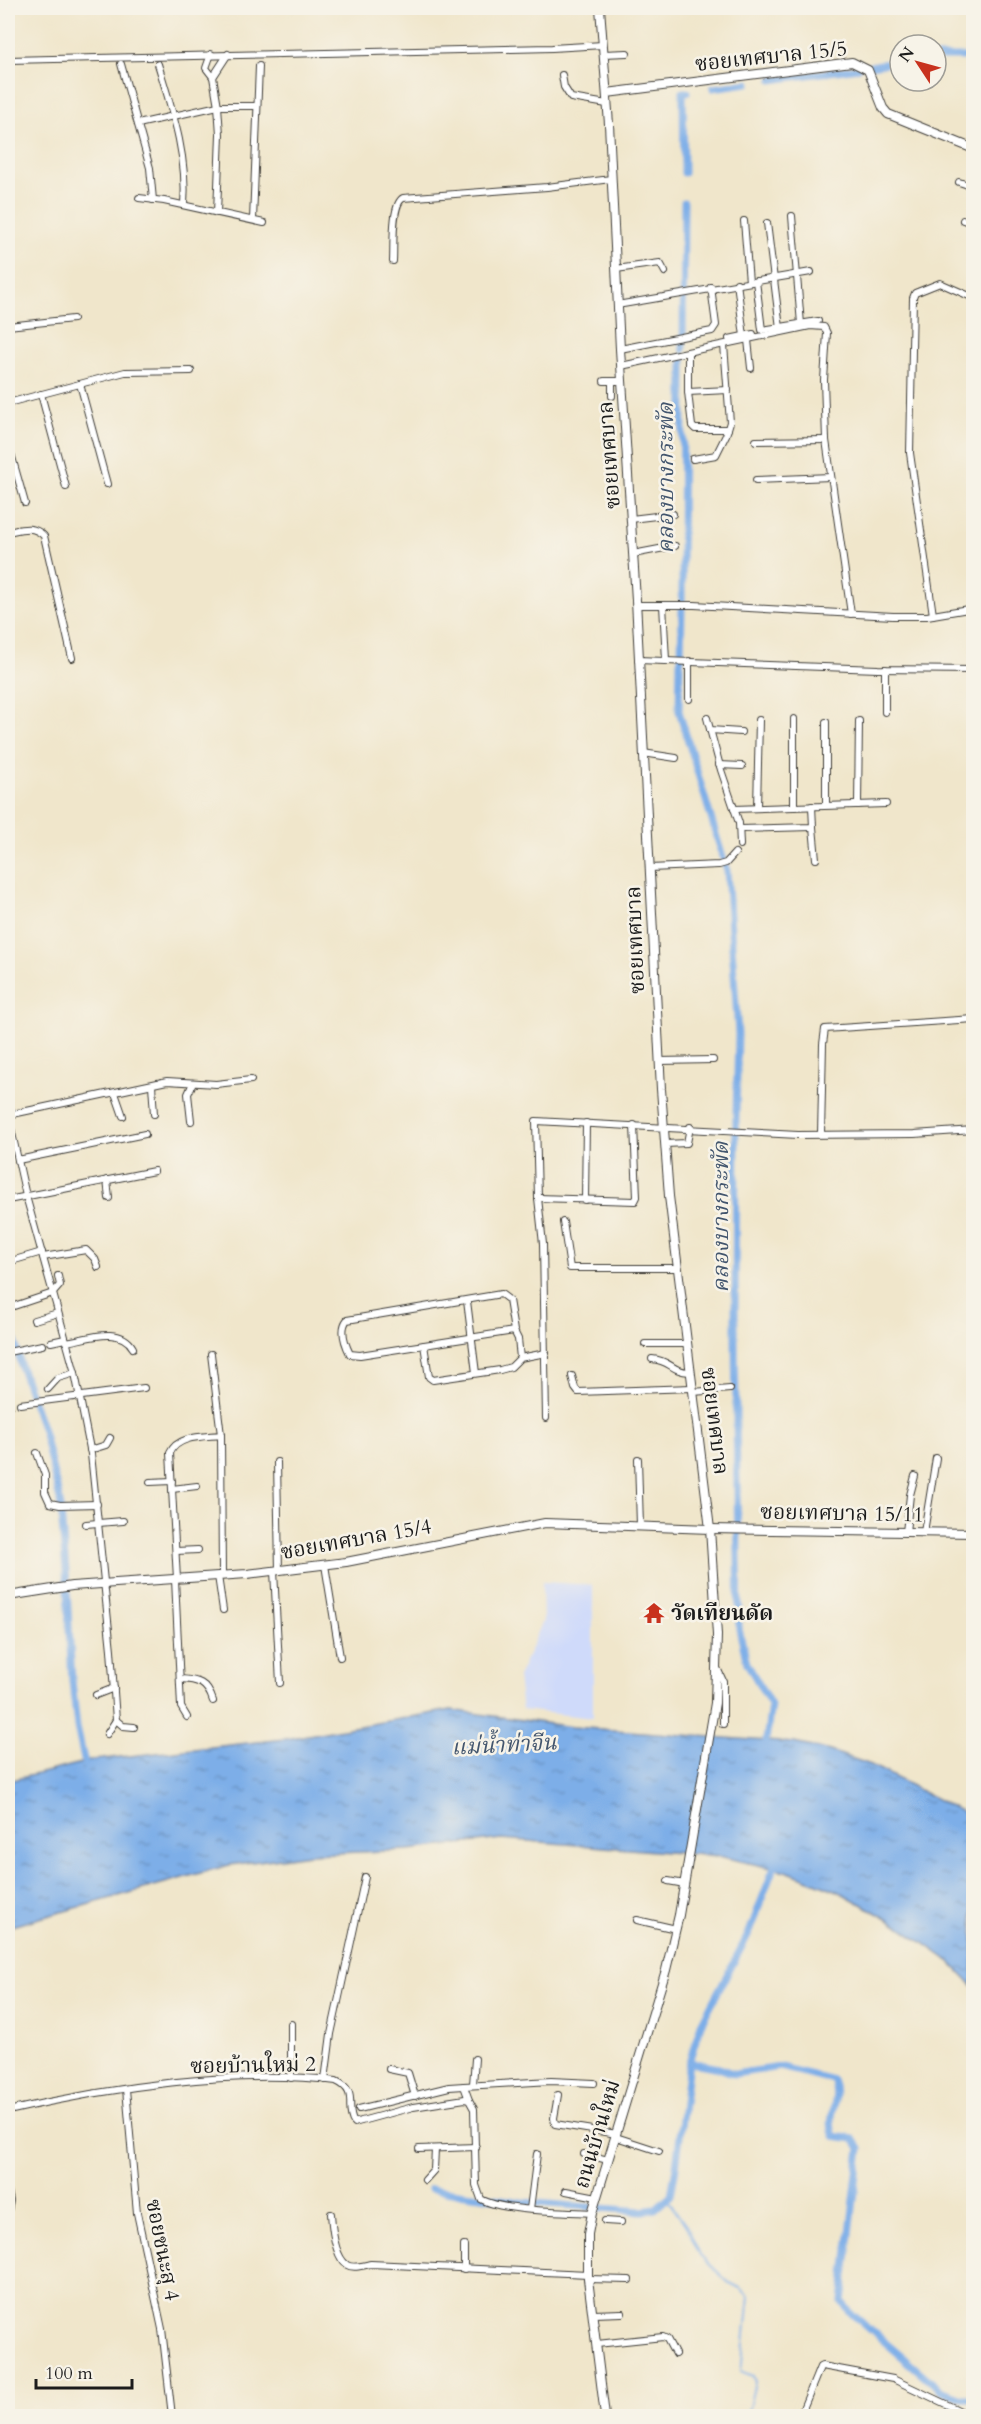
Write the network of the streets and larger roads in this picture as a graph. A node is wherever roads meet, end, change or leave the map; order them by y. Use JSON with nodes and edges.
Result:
{"nodes":[{"id":1,"x":600,"y":8,"type":"edge"},
{"id":2,"x":603,"y":45,"type":"junction"},
{"id":3,"x":627,"y":53,"type":"dead end"},
{"id":4,"x":211,"y":54,"type":"junction"},
{"id":5,"x":228,"y":54,"type":"junction"},
{"id":6,"x":603,"y":54,"type":"junction"},
{"id":7,"x":8,"y":60,"type":"edge"},
{"id":8,"x":122,"y":63,"type":"dead end"},
{"id":9,"x":158,"y":64,"type":"dead end"},
{"id":10,"x":259,"y":66,"type":"dead end"},
{"id":11,"x":561,"y":75,"type":"dead end"},
{"id":12,"x":213,"y":77,"type":"junction"},
{"id":13,"x":607,"y":93,"type":"junction"},
{"id":14,"x":608,"y":104,"type":"junction"},
{"id":15,"x":218,"y":106,"type":"junction"},
{"id":16,"x":256,"y":106,"type":"junction"},
{"id":17,"x":174,"y":116,"type":"junction"},
{"id":18,"x":138,"y":124,"type":"junction"},
{"id":19,"x":974,"y":149,"type":"edge"},
{"id":20,"x":611,"y":179,"type":"junction"},
{"id":21,"x":959,"y":182,"type":"dead end"},
{"id":22,"x":974,"y":188,"type":"edge"},
{"id":23,"x":139,"y":198,"type":"dead end"},
{"id":24,"x":153,"y":200,"type":"junction"},
{"id":25,"x":184,"y":205,"type":"junction"},
{"id":26,"x":217,"y":213,"type":"junction"},
{"id":27,"x":792,"y":216,"type":"dead end"},
{"id":28,"x":253,"y":220,"type":"junction"},
{"id":29,"x":963,"y":220,"type":"dead end"},
{"id":30,"x":744,"y":221,"type":"dead end"},
{"id":31,"x":264,"y":223,"type":"dead end"},
{"id":32,"x":767,"y":223,"type":"dead end"},
{"id":33,"x":974,"y":224,"type":"edge"},
{"id":34,"x":393,"y":261,"type":"dead end"},
{"id":35,"x":616,"y":269,"type":"junction"},
{"id":36,"x":665,"y":272,"type":"dead end"},
{"id":37,"x":811,"y":272,"type":"dead end"},
{"id":38,"x":796,"y":274,"type":"junction"},
{"id":39,"x":773,"y":277,"type":"junction"},
{"id":40,"x":753,"y":281,"type":"junction"},
{"id":41,"x":737,"y":284,"type":"junction"},
{"id":42,"x":711,"y":287,"type":"junction"},
{"id":43,"x":974,"y":298,"type":"edge"},
{"id":44,"x":617,"y":305,"type":"junction"},
{"id":45,"x":73,"y":319,"type":"dead end"},
{"id":46,"x":818,"y":321,"type":"dead end"},
{"id":47,"x":801,"y":324,"type":"junction"},
{"id":48,"x":8,"y":327,"type":"edge"},
{"id":49,"x":780,"y":328,"type":"junction"},
{"id":50,"x":753,"y":334,"type":"dead end"},
{"id":51,"x":746,"y":338,"type":"junction"},
{"id":52,"x":726,"y":342,"type":"junction"},
{"id":53,"x":620,"y":349,"type":"junction"},
{"id":54,"x":688,"y":353,"type":"junction"},
{"id":55,"x":621,"y":366,"type":"junction"},
{"id":56,"x":750,"y":368,"type":"dead end"},
{"id":57,"x":191,"y":372,"type":"dead end"},
{"id":58,"x":604,"y":381,"type":"dead end"},
{"id":59,"x":612,"y":381,"type":"junction"},
{"id":60,"x":622,"y":381,"type":"junction"},
{"id":61,"x":80,"y":384,"type":"junction"},
{"id":62,"x":728,"y":390,"type":"junction"},
{"id":63,"x":688,"y":392,"type":"junction"},
{"id":64,"x":41,"y":394,"type":"junction"},
{"id":65,"x":612,"y":396,"type":"dead end"},
{"id":66,"x":8,"y":403,"type":"edge"},
{"id":67,"x":728,"y":429,"type":"junction"},
{"id":68,"x":826,"y":440,"type":"junction"},
{"id":69,"x":756,"y":441,"type":"dead end"},
{"id":70,"x":8,"y":443,"type":"edge"},
{"id":71,"x":693,"y":459,"type":"dead end"},
{"id":72,"x":831,"y":477,"type":"junction"},
{"id":73,"x":756,"y":480,"type":"dead end"},
{"id":74,"x":106,"y":484,"type":"dead end"},
{"id":75,"x":66,"y":487,"type":"dead end"},
{"id":76,"x":25,"y":503,"type":"dead end"},
{"id":77,"x":673,"y":514,"type":"dead end"},
{"id":78,"x":631,"y":519,"type":"junction"},
{"id":79,"x":8,"y":532,"type":"edge"},
{"id":80,"x":675,"y":546,"type":"dead end"},
{"id":81,"x":633,"y":554,"type":"junction"},
{"id":82,"x":636,"y":605,"type":"junction"},
{"id":83,"x":663,"y":605,"type":"junction"},
{"id":84,"x":974,"y":608,"type":"edge"},
{"id":85,"x":851,"y":614,"type":"junction"},
{"id":86,"x":933,"y":615,"type":"junction"},
{"id":87,"x":72,"y":658,"type":"dead end"},
{"id":88,"x":638,"y":660,"type":"junction"},
{"id":89,"x":666,"y":660,"type":"junction"},
{"id":90,"x":689,"y":661,"type":"junction"},
{"id":91,"x":885,"y":669,"type":"junction"},
{"id":92,"x":974,"y":670,"type":"edge"},
{"id":93,"x":689,"y":699,"type":"dead end"},
{"id":94,"x":885,"y":712,"type":"dead end"},
{"id":95,"x":706,"y":718,"type":"dead end"},
{"id":96,"x":794,"y":719,"type":"dead end"},
{"id":97,"x":759,"y":720,"type":"dead end"},
{"id":98,"x":859,"y":721,"type":"dead end"},
{"id":99,"x":826,"y":722,"type":"dead end"},
{"id":100,"x":710,"y":730,"type":"junction"},
{"id":101,"x":741,"y":732,"type":"dead end"},
{"id":102,"x":8,"y":735,"type":"edge"},
{"id":103,"x":11,"y":752,"type":"dead end"},
{"id":104,"x":643,"y":753,"type":"junction"},
{"id":105,"x":676,"y":758,"type":"dead end"},
{"id":106,"x":719,"y":765,"type":"junction"},
{"id":107,"x":742,"y":766,"type":"dead end"},
{"id":108,"x":886,"y":804,"type":"dead end"},
{"id":109,"x":826,"y":805,"type":"junction"},
{"id":110,"x":858,"y":805,"type":"junction"},
{"id":111,"x":812,"y":806,"type":"junction"},
{"id":112,"x":794,"y":807,"type":"junction"},
{"id":113,"x":757,"y":808,"type":"junction"},
{"id":114,"x":734,"y":809,"type":"junction"},
{"id":115,"x":813,"y":827,"type":"junction"},
{"id":116,"x":740,"y":829,"type":"junction"},
{"id":117,"x":740,"y":845,"type":"dead end"},
{"id":118,"x":735,"y":853,"type":"dead end"},
{"id":119,"x":816,"y":859,"type":"dead end"},
{"id":120,"x":650,"y":868,"type":"junction"},
{"id":121,"x":974,"y":1019,"type":"edge"},
{"id":122,"x":713,"y":1060,"type":"dead end"},
{"id":123,"x":659,"y":1061,"type":"junction"},
{"id":124,"x":251,"y":1080,"type":"dead end"},
{"id":125,"x":193,"y":1083,"type":"junction"},
{"id":126,"x":152,"y":1085,"type":"junction"},
{"id":127,"x":115,"y":1093,"type":"junction"},
{"id":128,"x":154,"y":1114,"type":"dead end"},
{"id":129,"x":8,"y":1115,"type":"edge"},
{"id":130,"x":123,"y":1116,"type":"dead end"},
{"id":131,"x":191,"y":1121,"type":"dead end"},
{"id":132,"x":586,"y":1123,"type":"junction"},
{"id":133,"x":634,"y":1125,"type":"junction"},
{"id":134,"x":664,"y":1126,"type":"junction"},
{"id":135,"x":690,"y":1127,"type":"junction"},
{"id":136,"x":974,"y":1130,"type":"edge"},
{"id":137,"x":146,"y":1134,"type":"dead end"},
{"id":138,"x":821,"y":1134,"type":"junction"},
{"id":139,"x":665,"y":1144,"type":"junction"},
{"id":140,"x":18,"y":1160,"type":"junction"},
{"id":141,"x":154,"y":1171,"type":"dead end"},
{"id":142,"x":107,"y":1180,"type":"junction"},
{"id":143,"x":26,"y":1196,"type":"junction"},
{"id":144,"x":109,"y":1198,"type":"dead end"},
{"id":145,"x":538,"y":1198,"type":"junction"},
{"id":146,"x":8,"y":1200,"type":"edge"},
{"id":147,"x":585,"y":1200,"type":"junction"},
{"id":148,"x":563,"y":1222,"type":"dead end"},
{"id":149,"x":42,"y":1255,"type":"junction"},
{"id":150,"x":8,"y":1262,"type":"edge"},
{"id":151,"x":98,"y":1267,"type":"dead end"},
{"id":152,"x":678,"y":1268,"type":"junction"},
{"id":153,"x":58,"y":1276,"type":"dead end"},
{"id":154,"x":53,"y":1293,"type":"junction"},
{"id":155,"x":466,"y":1300,"type":"junction"},
{"id":156,"x":14,"y":1306,"type":"dead end"},
{"id":157,"x":58,"y":1313,"type":"junction"},
{"id":158,"x":34,"y":1320,"type":"dead end"},
{"id":159,"x":514,"y":1331,"type":"junction"},
{"id":160,"x":472,"y":1337,"type":"junction"},
{"id":161,"x":66,"y":1341,"type":"junction"},
{"id":162,"x":51,"y":1342,"type":"dead end"},
{"id":163,"x":645,"y":1344,"type":"dead end"},
{"id":164,"x":687,"y":1344,"type":"junction"},
{"id":165,"x":42,"y":1345,"type":"dead end"},
{"id":166,"x":424,"y":1345,"type":"junction"},
{"id":167,"x":133,"y":1348,"type":"dead end"},
{"id":168,"x":11,"y":1352,"type":"edge"},
{"id":169,"x":546,"y":1353,"type":"junction"},
{"id":170,"x":211,"y":1354,"type":"dead end"},
{"id":171,"x":520,"y":1358,"type":"junction"},
{"id":172,"x":652,"y":1359,"type":"dead end"},
{"id":173,"x":690,"y":1372,"type":"junction"},
{"id":174,"x":75,"y":1373,"type":"junction"},
{"id":175,"x":476,"y":1374,"type":"junction"},
{"id":176,"x":572,"y":1376,"type":"dead end"},
{"id":177,"x":144,"y":1388,"type":"dead end"},
{"id":178,"x":48,"y":1389,"type":"dead end"},
{"id":179,"x":729,"y":1389,"type":"dead end"},
{"id":180,"x":693,"y":1390,"type":"junction"},
{"id":181,"x":80,"y":1395,"type":"junction"},
{"id":182,"x":26,"y":1402,"type":"tunnel mouth"},
{"id":183,"x":546,"y":1418,"type":"dead end"},
{"id":184,"x":221,"y":1435,"type":"junction"},
{"id":185,"x":110,"y":1438,"type":"dead end"},
{"id":186,"x":90,"y":1450,"type":"junction"},
{"id":187,"x":37,"y":1453,"type":"dead end"},
{"id":188,"x":936,"y":1458,"type":"dead end"},
{"id":189,"x":638,"y":1459,"type":"dead end"},
{"id":190,"x":277,"y":1462,"type":"dead end"},
{"id":191,"x":915,"y":1476,"type":"dead end"},
{"id":192,"x":172,"y":1481,"type":"junction"},
{"id":193,"x":150,"y":1482,"type":"dead end"},
{"id":194,"x":197,"y":1486,"type":"dead end"},
{"id":195,"x":172,"y":1489,"type":"junction"},
{"id":196,"x":97,"y":1504,"type":"junction"},
{"id":197,"x":123,"y":1521,"type":"dead end"},
{"id":198,"x":99,"y":1523,"type":"junction"},
{"id":199,"x":86,"y":1524,"type":"dead end"},
{"id":200,"x":640,"y":1526,"type":"junction"},
{"id":201,"x":710,"y":1529,"type":"junction"},
{"id":202,"x":906,"y":1532,"type":"junction"},
{"id":203,"x":924,"y":1532,"type":"junction"},
{"id":204,"x":974,"y":1533,"type":"edge"},
{"id":205,"x":198,"y":1550,"type":"dead end"},
{"id":206,"x":176,"y":1551,"type":"junction"},
{"id":207,"x":326,"y":1565,"type":"junction"},
{"id":208,"x":277,"y":1571,"type":"junction"},
{"id":209,"x":220,"y":1576,"type":"junction"},
{"id":210,"x":176,"y":1579,"type":"junction"},
{"id":211,"x":105,"y":1584,"type":"junction"},
{"id":212,"x":8,"y":1596,"type":"edge"},
{"id":213,"x":223,"y":1610,"type":"dead end"},
{"id":214,"x":340,"y":1657,"type":"dead end"},
{"id":215,"x":717,"y":1668,"type":"junction"},
{"id":216,"x":180,"y":1679,"type":"junction"},
{"id":217,"x":280,"y":1683,"type":"dead end"},
{"id":218,"x":114,"y":1688,"type":"junction"},
{"id":219,"x":96,"y":1695,"type":"dead end"},
{"id":220,"x":213,"y":1701,"type":"dead end"},
{"id":221,"x":187,"y":1717,"type":"dead end"},
{"id":222,"x":116,"y":1720,"type":"junction"},
{"id":223,"x":723,"y":1724,"type":"dead end"},
{"id":224,"x":134,"y":1727,"type":"dead end"},
{"id":225,"x":107,"y":1734,"type":"dead end"},
{"id":226,"x":688,"y":1867,"type":"joint"},
{"id":227,"x":365,"y":1877,"type":"dead end"},
{"id":228,"x":668,"y":1881,"type":"dead end"},
{"id":229,"x":685,"y":1884,"type":"junction"},
{"id":230,"x":637,"y":1920,"type":"dead end"},
{"id":231,"x":676,"y":1929,"type":"junction"},
{"id":232,"x":291,"y":2024,"type":"dead end"},
{"id":233,"x":475,"y":2059,"type":"dead end"},
{"id":234,"x":389,"y":2069,"type":"dead end"},
{"id":235,"x":291,"y":2078,"type":"junction"},
{"id":236,"x":325,"y":2080,"type":"junction"},
{"id":237,"x":594,"y":2083,"type":"dead end"},
{"id":238,"x":473,"y":2084,"type":"junction"},
{"id":239,"x":464,"y":2086,"type":"junction"},
{"id":240,"x":126,"y":2089,"type":"junction"},
{"id":241,"x":558,"y":2095,"type":"dead end"},
{"id":242,"x":415,"y":2096,"type":"junction"},
{"id":243,"x":469,"y":2100,"type":"junction"},
{"id":244,"x":358,"y":2109,"type":"dead end"},
{"id":245,"x":8,"y":2111,"type":"edge"},
{"id":246,"x":616,"y":2136,"type":"junction"},
{"id":247,"x":476,"y":2147,"type":"junction"},
{"id":248,"x":419,"y":2149,"type":"dead end"},
{"id":249,"x":435,"y":2149,"type":"junction"},
{"id":250,"x":659,"y":2151,"type":"dead end"},
{"id":251,"x":537,"y":2154,"type":"dead end"},
{"id":252,"x":584,"y":2154,"type":"dead end"},
{"id":253,"x":608,"y":2160,"type":"junction"},
{"id":254,"x":425,"y":2180,"type":"dead end"},
{"id":255,"x":8,"y":2191,"type":"edge"},
{"id":256,"x":566,"y":2191,"type":"dead end"},
{"id":257,"x":597,"y":2197,"type":"junction"},
{"id":258,"x":530,"y":2209,"type":"junction"},
{"id":259,"x":8,"y":2211,"type":"edge"},
{"id":260,"x":331,"y":2214,"type":"dead end"},
{"id":261,"x":597,"y":2218,"type":"junction"},
{"id":262,"x":621,"y":2222,"type":"dead end"},
{"id":263,"x":464,"y":2246,"type":"dead end"},
{"id":264,"x":464,"y":2269,"type":"junction"},
{"id":265,"x":588,"y":2277,"type":"junction"},
{"id":266,"x":628,"y":2280,"type":"dead end"},
{"id":267,"x":622,"y":2313,"type":"dead end"},
{"id":268,"x":593,"y":2314,"type":"junction"},
{"id":269,"x":597,"y":2344,"type":"junction"},
{"id":270,"x":675,"y":2354,"type":"dead end"},
{"id":271,"x":172,"y":2416,"type":"edge"},
{"id":272,"x":605,"y":2416,"type":"edge"},
{"id":273,"x":800,"y":2416,"type":"edge"},
{"id":274,"x":971,"y":2416,"type":"edge"}],
"edges":[{"from":1,"to":2,"type":"street","name":"ซอยเทศบาล"},
{"from":2,"to":5,"type":"street"},
{"from":2,"to":6,"type":"street","name":"ซอยเทศบาล"},
{"from":3,"to":6,"type":"street"},
{"from":4,"to":5,"type":"street"},
{"from":4,"to":7,"type":"street"},
{"from":4,"to":12,"type":"street"},
{"from":5,"to":12,"type":"street"},
{"from":6,"to":13,"type":"street","name":"ซอยเทศบาล"},
{"from":8,"to":18,"type":"street"},
{"from":9,"to":17,"type":"street"},
{"from":10,"to":16,"type":"street"},
{"from":11,"to":14,"type":"street"},
{"from":12,"to":15,"type":"street"},
{"from":13,"to":14,"type":"street","name":"ซอยเทศบาล"},
{"from":13,"to":19,"type":"street","name":"ซอยเทศบาล 15/5"},
{"from":14,"to":20,"type":"street","name":"ซอยเทศบาล"},
{"from":15,"to":16,"type":"street"},
{"from":15,"to":17,"type":"street"},
{"from":15,"to":26,"type":"street"},
{"from":16,"to":28,"type":"street"},
{"from":17,"to":18,"type":"street"},
{"from":17,"to":25,"type":"street"},
{"from":18,"to":24,"type":"street"},
{"from":20,"to":34,"type":"street"},
{"from":20,"to":35,"type":"street","name":"ซอยเทศบาล"},
{"from":21,"to":22,"type":"street"},
{"from":23,"to":24,"type":"street"},
{"from":24,"to":25,"type":"street"},
{"from":25,"to":26,"type":"street"},
{"from":26,"to":28,"type":"street"},
{"from":27,"to":38,"type":"street"},
{"from":28,"to":31,"type":"street"},
{"from":29,"to":33,"type":"street"},
{"from":30,"to":40,"type":"street"},
{"from":32,"to":39,"type":"street"},
{"from":35,"to":36,"type":"street"},
{"from":35,"to":44,"type":"street","name":"ซอยเทศบาล"},
{"from":37,"to":38,"type":"street"},
{"from":38,"to":39,"type":"street"},
{"from":38,"to":47,"type":"street"},
{"from":39,"to":40,"type":"street"},
{"from":39,"to":49,"type":"street"},
{"from":40,"to":41,"type":"street"},
{"from":40,"to":49,"type":"street"},
{"from":41,"to":42,"type":"street"},
{"from":41,"to":51,"type":"street"},
{"from":42,"to":44,"type":"street"},
{"from":42,"to":53,"type":"street"},
{"from":43,"to":86,"type":"street"},
{"from":44,"to":53,"type":"street","name":"ซอยเทศบาล"},
{"from":45,"to":48,"type":"street"},
{"from":46,"to":47,"type":"street"},
{"from":47,"to":49,"type":"street"},
{"from":50,"to":51,"type":"street"},
{"from":51,"to":52,"type":"street"},
{"from":51,"to":56,"type":"street"},
{"from":51,"to":68,"type":"street"},
{"from":52,"to":54,"type":"street"},
{"from":52,"to":62,"type":"street"},
{"from":53,"to":55,"type":"street","name":"ซอยเทศบาล"},
{"from":54,"to":55,"type":"street"},
{"from":54,"to":63,"type":"street"},
{"from":55,"to":60,"type":"street","name":"ซอยเทศบาล"},
{"from":57,"to":61,"type":"street"},
{"from":58,"to":59,"type":"street"},
{"from":59,"to":60,"type":"street"},
{"from":59,"to":65,"type":"street"},
{"from":60,"to":78,"type":"street","name":"ซอยเทศบาล"},
{"from":61,"to":64,"type":"street"},
{"from":61,"to":74,"type":"street"},
{"from":62,"to":63,"type":"street"},
{"from":62,"to":67,"type":"street"},
{"from":63,"to":67,"type":"street"},
{"from":64,"to":66,"type":"street"},
{"from":64,"to":75,"type":"street"},
{"from":67,"to":71,"type":"street"},
{"from":68,"to":69,"type":"street"},
{"from":68,"to":72,"type":"street"},
{"from":70,"to":76,"type":"street"},
{"from":72,"to":73,"type":"street"},
{"from":72,"to":85,"type":"street"},
{"from":77,"to":78,"type":"street"},
{"from":78,"to":81,"type":"street","name":"ซอยเทศบาล"},
{"from":79,"to":87,"type":"street"},
{"from":80,"to":81,"type":"street"},
{"from":81,"to":82,"type":"street","name":"ซอยเทศบาล"},
{"from":82,"to":83,"type":"street"},
{"from":82,"to":88,"type":"street","name":"ซอยเทศบาล"},
{"from":83,"to":85,"type":"street"},
{"from":83,"to":89,"type":"street"},
{"from":84,"to":86,"type":"street"},
{"from":85,"to":86,"type":"street"},
{"from":88,"to":89,"type":"street"},
{"from":88,"to":104,"type":"street","name":"ซอยเทศบาล"},
{"from":89,"to":90,"type":"street"},
{"from":90,"to":91,"type":"street"},
{"from":90,"to":93,"type":"street"},
{"from":91,"to":92,"type":"street"},
{"from":91,"to":94,"type":"street"},
{"from":95,"to":100,"type":"street"},
{"from":96,"to":112,"type":"street"},
{"from":97,"to":113,"type":"street"},
{"from":98,"to":110,"type":"street"},
{"from":99,"to":109,"type":"street"},
{"from":100,"to":101,"type":"street"},
{"from":100,"to":106,"type":"street"},
{"from":102,"to":103,"type":"street"},
{"from":104,"to":105,"type":"street"},
{"from":104,"to":120,"type":"street","name":"ซอยเทศบาล"},
{"from":106,"to":107,"type":"street"},
{"from":106,"to":114,"type":"street"},
{"from":108,"to":110,"type":"street"},
{"from":109,"to":110,"type":"street"},
{"from":109,"to":111,"type":"street"},
{"from":111,"to":112,"type":"street"},
{"from":111,"to":115,"type":"street"},
{"from":112,"to":113,"type":"street"},
{"from":113,"to":114,"type":"street"},
{"from":114,"to":116,"type":"street"},
{"from":115,"to":116,"type":"street"},
{"from":115,"to":119,"type":"street"},
{"from":116,"to":117,"type":"street"},
{"from":118,"to":120,"type":"street"},
{"from":120,"to":123,"type":"street","name":"ซอยเทศบาล"},
{"from":121,"to":138,"type":"street"},
{"from":122,"to":123,"type":"street"},
{"from":123,"to":134,"type":"street","name":"ซอยเทศบาล"},
{"from":124,"to":125,"type":"street"},
{"from":125,"to":126,"type":"street"},
{"from":125,"to":131,"type":"street"},
{"from":126,"to":127,"type":"street"},
{"from":126,"to":128,"type":"street"},
{"from":127,"to":129,"type":"street"},
{"from":127,"to":130,"type":"street"},
{"from":129,"to":140,"type":"street"},
{"from":132,"to":133,"type":"street"},
{"from":132,"to":145,"type":"street"},
{"from":132,"to":147,"type":"street"},
{"from":133,"to":134,"type":"street"},
{"from":133,"to":147,"type":"street"},
{"from":134,"to":135,"type":"street"},
{"from":134,"to":139,"type":"street","name":"ซอยเทศบาล"},
{"from":135,"to":138,"type":"street"},
{"from":135,"to":139,"type":"street"},
{"from":136,"to":138,"type":"street"},
{"from":137,"to":140,"type":"street"},
{"from":139,"to":152,"type":"street","name":"ซอยเทศบาล"},
{"from":140,"to":143,"type":"street"},
{"from":141,"to":142,"type":"street"},
{"from":142,"to":143,"type":"street"},
{"from":142,"to":144,"type":"street"},
{"from":143,"to":146,"type":"street"},
{"from":143,"to":149,"type":"street"},
{"from":145,"to":147,"type":"street"},
{"from":145,"to":169,"type":"street"},
{"from":148,"to":152,"type":"street"},
{"from":149,"to":150,"type":"street"},
{"from":149,"to":151,"type":"street"},
{"from":149,"to":154,"type":"street"},
{"from":152,"to":164,"type":"street","name":"ซอยเทศบาล"},
{"from":153,"to":154,"type":"street"},
{"from":154,"to":156,"type":"street"},
{"from":154,"to":157,"type":"street"},
{"from":155,"to":159,"type":"street"},
{"from":155,"to":160,"type":"street"},
{"from":155,"to":166,"type":"street"},
{"from":157,"to":158,"type":"street"},
{"from":157,"to":161,"type":"street"},
{"from":159,"to":160,"type":"street"},
{"from":159,"to":171,"type":"street"},
{"from":160,"to":166,"type":"street"},
{"from":160,"to":175,"type":"street"},
{"from":161,"to":162,"type":"street"},
{"from":161,"to":167,"type":"street"},
{"from":161,"to":174,"type":"street"},
{"from":163,"to":164,"type":"street"},
{"from":164,"to":173,"type":"street","name":"ซอยเทศบาล"},
{"from":165,"to":168,"type":"street"},
{"from":166,"to":175,"type":"street"},
{"from":169,"to":171,"type":"street"},
{"from":169,"to":183,"type":"street"},
{"from":170,"to":184,"type":"street"},
{"from":171,"to":175,"type":"street"},
{"from":172,"to":173,"type":"street"},
{"from":173,"to":180,"type":"street","name":"ซอยเทศบาล"},
{"from":174,"to":178,"type":"street"},
{"from":174,"to":181,"type":"street"},
{"from":176,"to":180,"type":"street"},
{"from":177,"to":181,"type":"street"},
{"from":179,"to":180,"type":"street"},
{"from":180,"to":201,"type":"street","name":"ซอยเทศบาล"},
{"from":181,"to":182,"type":"street"},
{"from":181,"to":186,"type":"street"},
{"from":184,"to":192,"type":"street"},
{"from":184,"to":209,"type":"street"},
{"from":185,"to":186,"type":"street"},
{"from":186,"to":196,"type":"street"},
{"from":187,"to":196,"type":"street"},
{"from":188,"to":203,"type":"street"},
{"from":189,"to":200,"type":"street"},
{"from":190,"to":208,"type":"street"},
{"from":191,"to":202,"type":"street"},
{"from":192,"to":193,"type":"street"},
{"from":192,"to":195,"type":"street"},
{"from":194,"to":195,"type":"street"},
{"from":195,"to":206,"type":"street"},
{"from":196,"to":198,"type":"street"},
{"from":197,"to":198,"type":"street"},
{"from":198,"to":199,"type":"street"},
{"from":198,"to":211,"type":"street"},
{"from":200,"to":201,"type":"street","name":"ซอยเทศบาล 15/4"},
{"from":200,"to":207,"type":"street","name":"ซอยเทศบาล 15/4"},
{"from":201,"to":202,"type":"street","name":"ซอยเทศบาล 15/11"},
{"from":201,"to":215,"type":"street","name":"ซอยเทศบาล"},
{"from":202,"to":203,"type":"street","name":"ซอยเทศบาล 15/11"},
{"from":203,"to":204,"type":"street","name":"ซอยเทศบาล 15/11"},
{"from":205,"to":206,"type":"street"},
{"from":206,"to":210,"type":"street"},
{"from":207,"to":208,"type":"street","name":"ซอยเทศบาล 15/4"},
{"from":207,"to":214,"type":"street"},
{"from":208,"to":209,"type":"street","name":"ซอยเทศบาล 15/4"},
{"from":208,"to":217,"type":"street"},
{"from":209,"to":210,"type":"street","name":"ซอยเทศบาล 15/4"},
{"from":209,"to":213,"type":"street"},
{"from":210,"to":211,"type":"street","name":"ซอยเทศบาล 15/4"},
{"from":210,"to":216,"type":"street"},
{"from":211,"to":212,"type":"street","name":"ซอยเทศบาล 15/4"},
{"from":211,"to":218,"type":"street"},
{"from":215,"to":223,"type":"street"},
{"from":215,"to":226,"type":"street","name":"ซอยเทศบาล"},
{"from":216,"to":220,"type":"street"},
{"from":216,"to":221,"type":"street"},
{"from":218,"to":219,"type":"street"},
{"from":218,"to":222,"type":"street"},
{"from":222,"to":224,"type":"street"},
{"from":222,"to":225,"type":"street"},
{"from":226,"to":229,"type":"street","name":"ถนนบ้านใหม่"},
{"from":227,"to":236,"type":"street"},
{"from":228,"to":229,"type":"street"},
{"from":229,"to":231,"type":"street","name":"ถนนบ้านใหม่"},
{"from":230,"to":231,"type":"street"},
{"from":231,"to":246,"type":"street","name":"ถนนบ้านใหม่"},
{"from":232,"to":235,"type":"street"},
{"from":233,"to":238,"type":"street"},
{"from":234,"to":242,"type":"street"},
{"from":235,"to":236,"type":"street","name":"ซอยบ้านใหม่ 2"},
{"from":235,"to":240,"type":"street","name":"ซอยบ้านใหม่ 2"},
{"from":236,"to":243,"type":"street","name":"ซอยบ้านใหม่ 2"},
{"from":237,"to":238,"type":"street"},
{"from":238,"to":239,"type":"street"},
{"from":239,"to":242,"type":"street"},
{"from":239,"to":243,"type":"street"},
{"from":240,"to":245,"type":"street","name":"ซอยบ้านใหม่ 2"},
{"from":240,"to":271,"type":"street","name":"ซอยชนะสุ 4"},
{"from":241,"to":246,"type":"street"},
{"from":242,"to":244,"type":"street"},
{"from":243,"to":247,"type":"street"},
{"from":246,"to":250,"type":"street"},
{"from":246,"to":253,"type":"street","name":"ถนนบ้านใหม่"},
{"from":247,"to":249,"type":"street"},
{"from":247,"to":258,"type":"street"},
{"from":248,"to":249,"type":"street"},
{"from":249,"to":254,"type":"street"},
{"from":251,"to":258,"type":"street"},
{"from":252,"to":253,"type":"street"},
{"from":253,"to":257,"type":"street","name":"ถนนบ้านใหม่"},
{"from":255,"to":259,"type":"street"},
{"from":256,"to":257,"type":"street"},
{"from":257,"to":261,"type":"street","name":"ถนนบ้านใหม่"},
{"from":258,"to":261,"type":"street"},
{"from":260,"to":264,"type":"street"},
{"from":261,"to":262,"type":"street"},
{"from":261,"to":265,"type":"street","name":"ถนนบ้านใหม่"},
{"from":263,"to":264,"type":"street"},
{"from":264,"to":265,"type":"street"},
{"from":265,"to":266,"type":"street"},
{"from":265,"to":268,"type":"street","name":"ถนนบ้านใหม่"},
{"from":267,"to":268,"type":"street"},
{"from":268,"to":269,"type":"street","name":"ถนนบ้านใหม่"},
{"from":269,"to":270,"type":"street"},
{"from":269,"to":272,"type":"street","name":"ถนนบ้านใหม่"},
{"from":273,"to":274,"type":"street"}]}
